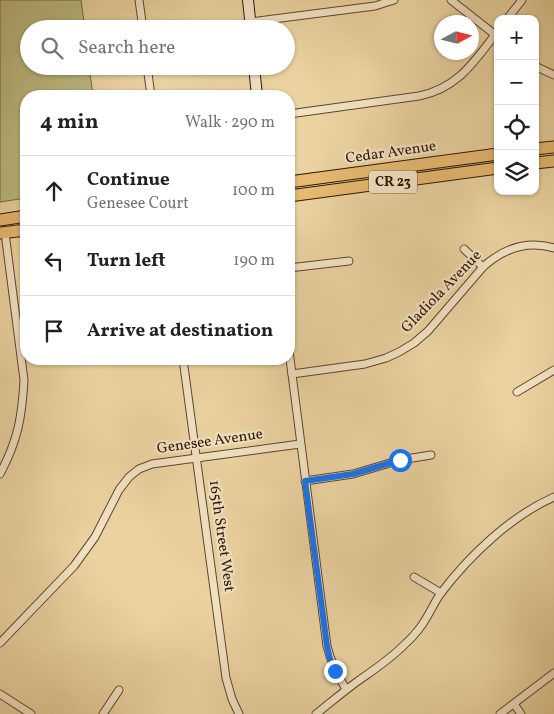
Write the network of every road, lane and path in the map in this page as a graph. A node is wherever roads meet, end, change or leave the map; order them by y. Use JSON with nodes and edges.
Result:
{"nodes":[{"id":1,"x":139,"y":0,"type":"edge"},
{"id":2,"x":248,"y":0,"type":"edge"},
{"id":3,"x":394,"y":0,"type":"edge"},
{"id":4,"x":451,"y":0,"type":"edge"},
{"id":5,"x":522,"y":0,"type":"edge"},
{"id":6,"x":510,"y":15,"type":"edge"},
{"id":7,"x":142,"y":20,"type":"edge"},
{"id":8,"x":250,"y":20,"type":"edge"},
{"id":9,"x":283,"y":20,"type":"edge"},
{"id":10,"x":494,"y":32,"type":"edge"},
{"id":11,"x":494,"y":38,"type":"edge"},
{"id":12,"x":539,"y":68,"type":"edge"},
{"id":13,"x":148,"y":75,"type":"edge"},
{"id":14,"x":255,"y":75,"type":"edge"},
{"id":15,"x":554,"y":75,"type":"edge"},
{"id":16,"x":150,"y":90,"type":"edge"},
{"id":17,"x":256,"y":90,"type":"edge"},
{"id":18,"x":295,"y":113,"type":"edge"},
{"id":19,"x":554,"y":147,"type":"edge"},
{"id":20,"x":539,"y":149,"type":"edge"},
{"id":21,"x":494,"y":155,"type":"edge"},
{"id":22,"x":554,"y":161,"type":"edge"},
{"id":23,"x":539,"y":163,"type":"edge"},
{"id":24,"x":494,"y":169,"type":"edge"},
{"id":25,"x":295,"y":181,"type":"edge"},
{"id":26,"x":295,"y":195,"type":"edge"},
{"id":27,"x":20,"y":217,"type":"edge"},
{"id":28,"x":0,"y":220,"type":"edge"},
{"id":29,"x":20,"y":223,"type":"edge"},
{"id":30,"x":20,"y":231,"type":"edge"},
{"id":31,"x":3,"y":233,"type":"edge"},
{"id":32,"x":554,"y":248,"type":"edge"},
{"id":33,"x":464,"y":249,"type":"dead end"},
{"id":34,"x":349,"y":261,"type":"dead end"},
{"id":35,"x":295,"y":267,"type":"edge"},
{"id":36,"x":483,"y":267,"type":"junction"},
{"id":37,"x":20,"y":331,"type":"edge"},
{"id":38,"x":24,"y":365,"type":"edge"},
{"id":39,"x":184,"y":365,"type":"edge"},
{"id":40,"x":291,"y":365,"type":"edge"},
{"id":41,"x":554,"y":370,"type":"edge"},
{"id":42,"x":292,"y":374,"type":"junction"},
{"id":43,"x":517,"y":392,"type":"dead end"},
{"id":44,"x":300,"y":444,"type":"junction"},
{"id":45,"x":431,"y":455,"type":"dead end"},
{"id":46,"x":196,"y":457,"type":"junction"},
{"id":47,"x":0,"y":474,"type":"edge"},
{"id":48,"x":305,"y":481,"type":"junction"},
{"id":49,"x":554,"y":497,"type":"edge"},
{"id":50,"x":414,"y":577,"type":"dead end"},
{"id":51,"x":441,"y":594,"type":"junction"},
{"id":52,"x":0,"y":643,"type":"edge"},
{"id":53,"x":554,"y":673,"type":"edge"},
{"id":54,"x":119,"y":690,"type":"dead end"},
{"id":55,"x":346,"y":690,"type":"junction"},
{"id":56,"x":0,"y":694,"type":"edge"},
{"id":57,"x":514,"y":704,"type":"junction"},
{"id":58,"x":31,"y":714,"type":"edge"},
{"id":59,"x":103,"y":714,"type":"edge"},
{"id":60,"x":239,"y":714,"type":"edge"},
{"id":61,"x":316,"y":714,"type":"edge"},
{"id":62,"x":500,"y":714,"type":"edge"},
{"id":63,"x":521,"y":714,"type":"edge"}],
"edges":[{"from":1,"to":7,"type":"street"},
{"from":2,"to":8,"type":"street"},
{"from":3,"to":9,"type":"street"},
{"from":4,"to":10,"type":"street"},
{"from":5,"to":6,"type":"street"},
{"from":11,"to":18,"type":"street"},
{"from":12,"to":15,"type":"street"},
{"from":13,"to":16,"type":"street"},
{"from":14,"to":17,"type":"street"},
{"from":19,"to":20,"type":"main road"},
{"from":21,"to":25,"type":"main road","name":"Cedar Avenue","number":"CR 23"},
{"from":22,"to":23,"type":"main road"},
{"from":24,"to":26,"type":"main road","name":"Cedar Avenue","number":"CR 23"},
{"from":27,"to":28,"type":"main road"},
{"from":29,"to":31,"type":"main road"},
{"from":30,"to":31,"type":"main road"},
{"from":31,"to":37,"type":"street"},
{"from":32,"to":36,"type":"street","name":"Gladiola Avenue"},
{"from":33,"to":36,"type":"street"},
{"from":34,"to":35,"type":"street"},
{"from":36,"to":42,"type":"street","name":"Gladiola Avenue"},
{"from":38,"to":47,"type":"street"},
{"from":39,"to":46,"type":"street","name":"165th Street West"},
{"from":40,"to":42,"type":"street"},
{"from":41,"to":43,"type":"street"},
{"from":42,"to":44,"type":"street"},
{"from":44,"to":46,"type":"street","name":"Genesee Avenue"},
{"from":44,"to":48,"type":"street"},
{"from":45,"to":48,"type":"street"},
{"from":46,"to":52,"type":"street","name":"Genesee Avenue"},
{"from":46,"to":60,"type":"street","name":"165th Street West"},
{"from":48,"to":55,"type":"street"},
{"from":49,"to":51,"type":"street"},
{"from":50,"to":51,"type":"street"},
{"from":51,"to":55,"type":"street"},
{"from":53,"to":57,"type":"street"},
{"from":54,"to":59,"type":"street"},
{"from":55,"to":61,"type":"street"},
{"from":56,"to":58,"type":"street"},
{"from":57,"to":62,"type":"street"},
{"from":57,"to":63,"type":"street"}]}
